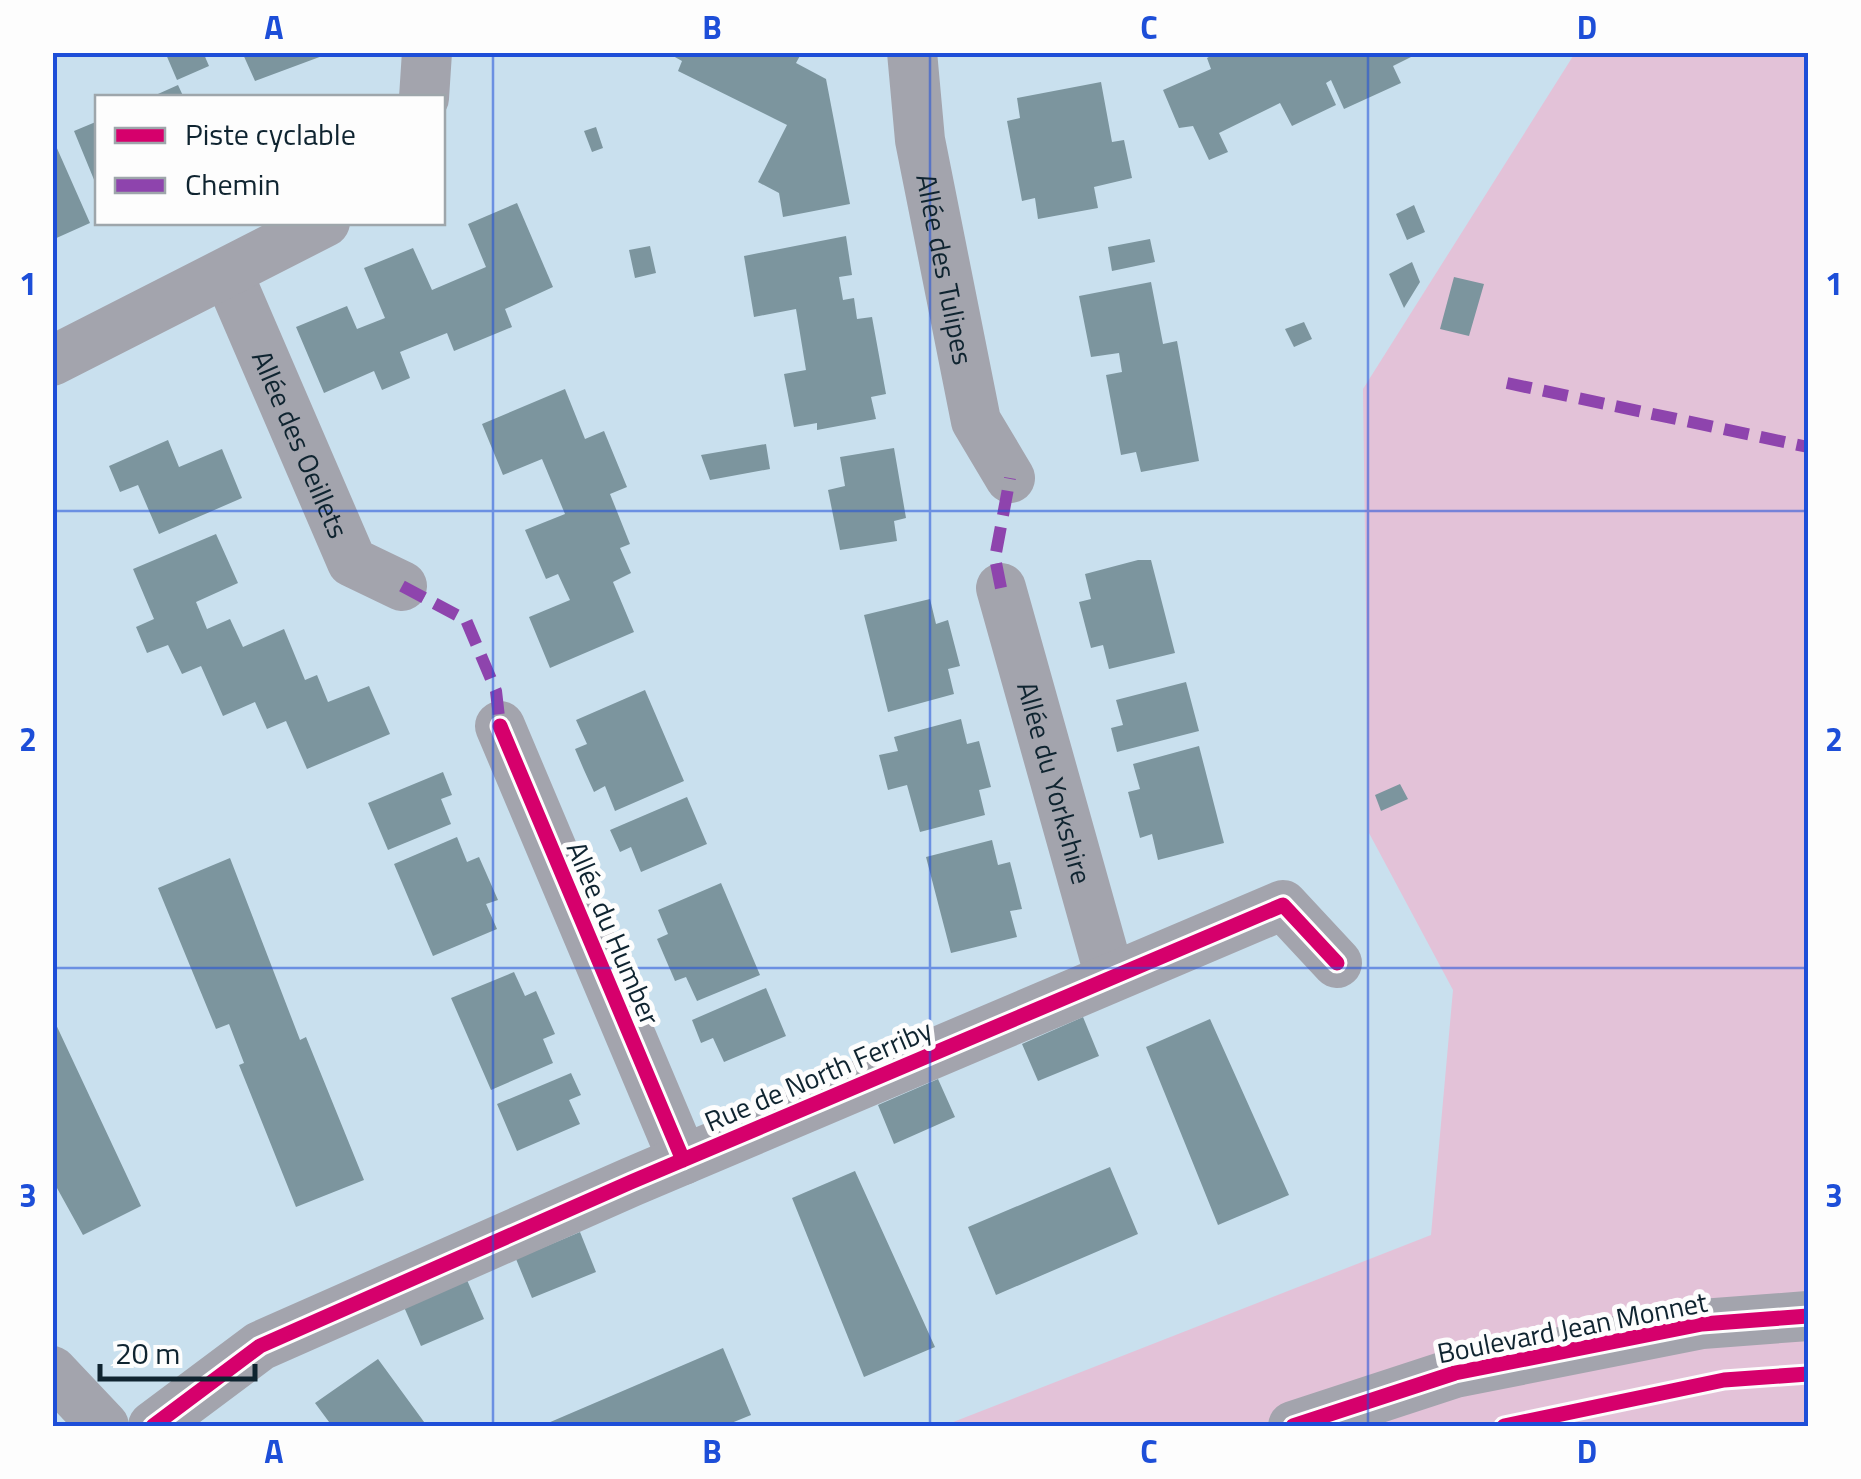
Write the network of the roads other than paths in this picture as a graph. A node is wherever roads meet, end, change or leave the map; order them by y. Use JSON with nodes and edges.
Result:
{"nodes":[{"id":1,"x":427,"y":52,"type":"edge"},
{"id":2,"x":912,"y":52,"type":"edge"},
{"id":3,"x":424,"y":95,"type":"edge"},
{"id":4,"x":319,"y":225,"type":"edge"},
{"id":5,"x":228,"y":274,"type":"junction"},
{"id":6,"x":52,"y":361,"type":"edge"},
{"id":7,"x":1010,"y":478,"type":"dead end"},
{"id":8,"x":402,"y":586,"type":"dead end"},
{"id":9,"x":1002,"y":588,"type":"dead end"},
{"id":10,"x":500,"y":726,"type":"dead end"},
{"id":11,"x":1338,"y":963,"type":"dead end"},
{"id":12,"x":1110,"y":978,"type":"junction"},
{"id":13,"x":682,"y":1160,"type":"junction"},
{"id":14,"x":1808,"y":1316,"type":"edge"},
{"id":15,"x":52,"y":1371,"type":"edge"},
{"id":16,"x":104,"y":1426,"type":"edge"},
{"id":17,"x":153,"y":1426,"type":"edge"},
{"id":18,"x":1292,"y":1426,"type":"edge"}],
"edges":[{"from":1,"to":3,"type":"street"},
{"from":2,"to":7,"type":"street","name":"Allée des Tulipes"},
{"from":4,"to":5,"type":"street"},
{"from":5,"to":6,"type":"street"},
{"from":5,"to":8,"type":"street","name":"Allée des Oeillets"},
{"from":9,"to":12,"type":"street","name":"Allée du Yorkshire"},
{"from":10,"to":13,"type":"street","name":"Allée du Humber"},
{"from":11,"to":12,"type":"street","name":"Rue de North Ferriby"},
{"from":12,"to":13,"type":"street","name":"Rue de North Ferriby"},
{"from":13,"to":17,"type":"street","name":"Rue de North Ferriby"},
{"from":14,"to":18,"type":"street","name":"Boulevard Jean Monnet"},
{"from":15,"to":16,"type":"street"}]}
